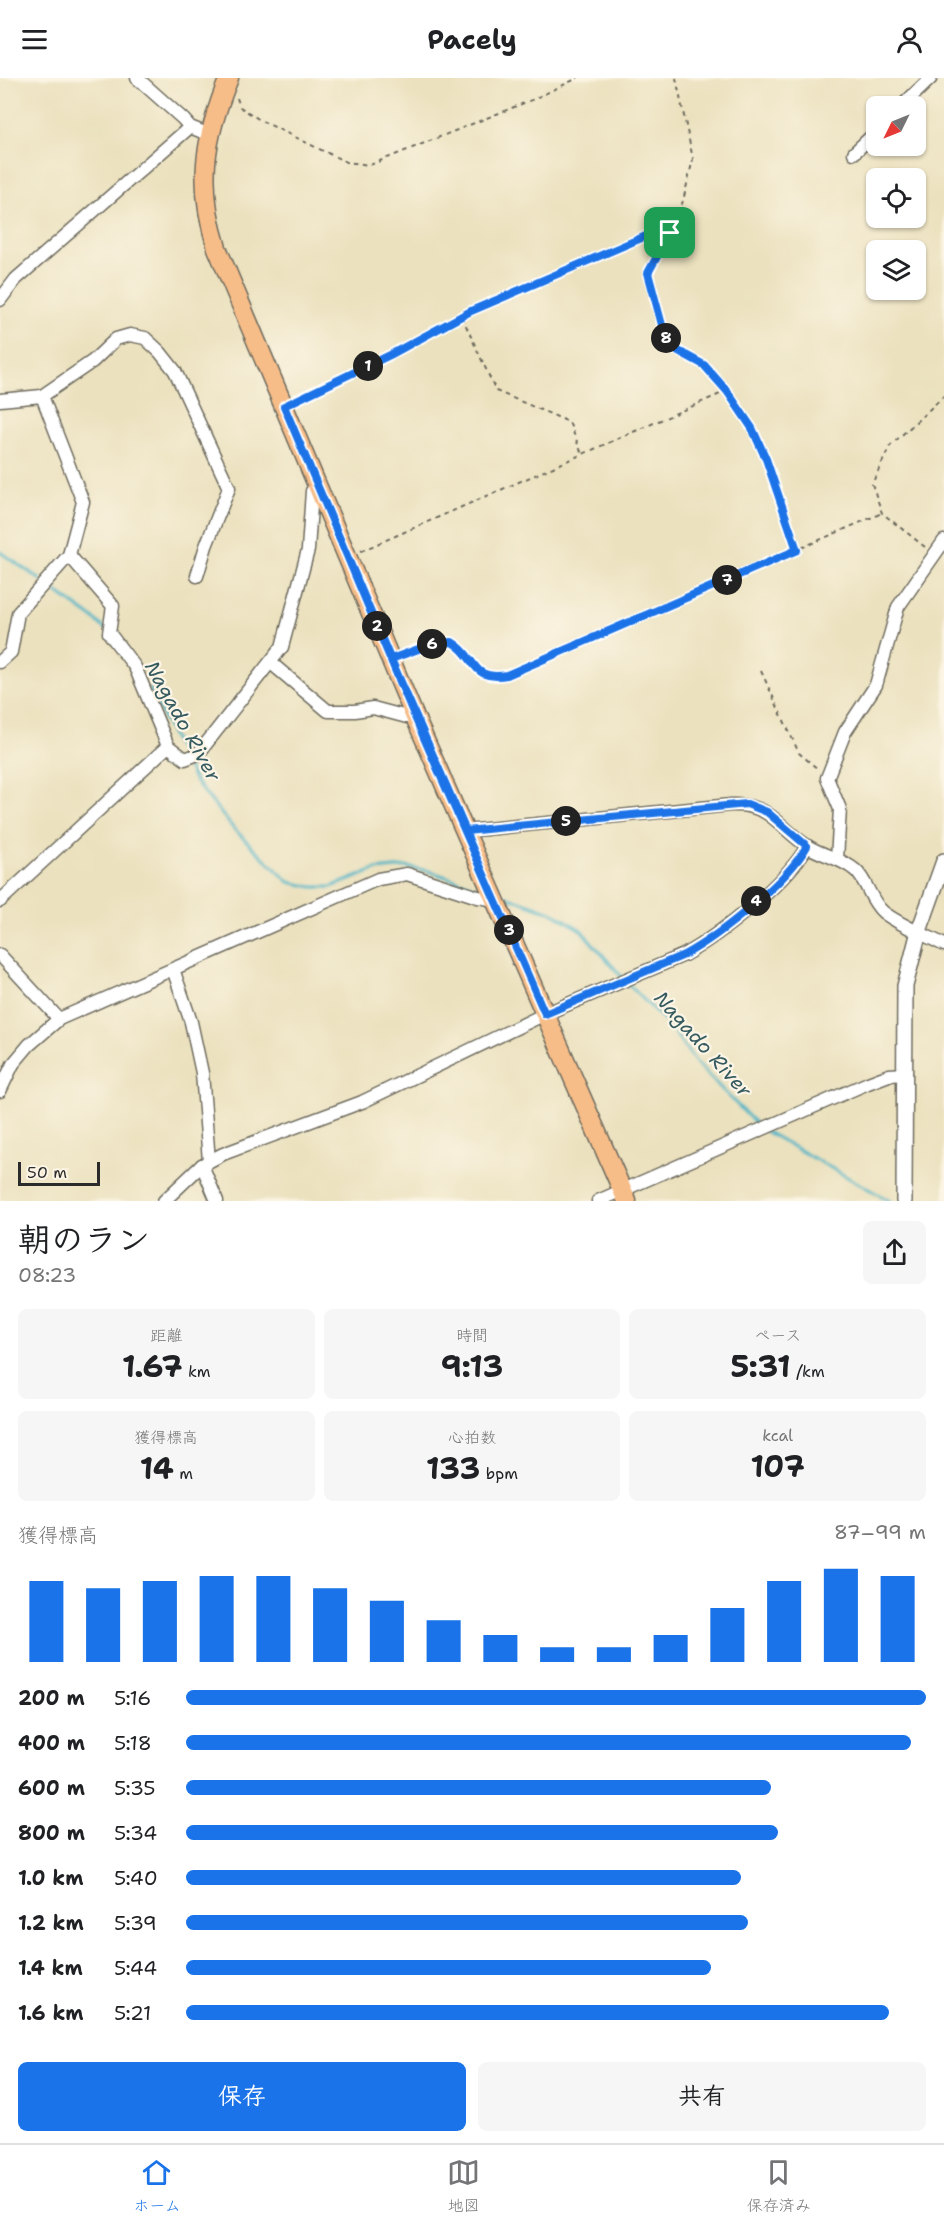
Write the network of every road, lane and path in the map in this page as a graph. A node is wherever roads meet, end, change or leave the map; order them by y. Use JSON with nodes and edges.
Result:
{"nodes":[{"id":1,"x":137,"y":78,"type":"edge"},
{"id":2,"x":578,"y":78,"type":"edge"},
{"id":3,"x":676,"y":78,"type":"edge"},
{"id":4,"x":931,"y":78,"type":"edge"},
{"id":5,"x":228,"y":79,"type":"edge"},
{"id":6,"x":912,"y":96,"type":"edge"},
{"id":7,"x":190,"y":128,"type":"junction"},
{"id":8,"x":210,"y":135,"type":"junction"},
{"id":9,"x":866,"y":142,"type":"edge"},
{"id":10,"x":854,"y":153,"type":"dead end"},
{"id":11,"x":670,"y":233,"type":"junction"},
{"id":12,"x":0,"y":300,"type":"edge"},
{"id":13,"x":462,"y":316,"type":"junction"},
{"id":14,"x":727,"y":391,"type":"junction"},
{"id":15,"x":42,"y":396,"type":"junction"},
{"id":16,"x":944,"y":396,"type":"edge"},
{"id":17,"x":0,"y":400,"type":"edge"},
{"id":18,"x":284,"y":406,"type":"junction"},
{"id":19,"x":582,"y":454,"type":"junction"},
{"id":20,"x":318,"y":484,"type":"junction"},
{"id":21,"x":882,"y":513,"type":"junction"},
{"id":22,"x":944,"y":542,"type":"edge"},
{"id":23,"x":797,"y":550,"type":"junction"},
{"id":24,"x":934,"y":554,"type":"junction"},
{"id":25,"x":69,"y":555,"type":"junction"},
{"id":26,"x":347,"y":557,"type":"junction"},
{"id":27,"x":197,"y":576,"type":"dead end"},
{"id":28,"x":391,"y":659,"type":"junction"},
{"id":29,"x":0,"y":662,"type":"edge"},
{"id":30,"x":271,"y":663,"type":"junction"},
{"id":31,"x":761,"y":671,"type":"dead end"},
{"id":32,"x":414,"y":715,"type":"junction"},
{"id":33,"x":168,"y":746,"type":"junction"},
{"id":34,"x":827,"y":778,"type":"junction"},
{"id":35,"x":466,"y":831,"type":"junction"},
{"id":36,"x":807,"y":846,"type":"junction"},
{"id":37,"x":837,"y":859,"type":"junction"},
{"id":38,"x":944,"y":861,"type":"edge"},
{"id":39,"x":496,"y":900,"type":"junction"},
{"id":40,"x":0,"y":901,"type":"edge"},
{"id":41,"x":919,"y":931,"type":"junction"},
{"id":42,"x":944,"y":945,"type":"edge"},
{"id":43,"x":0,"y":955,"type":"edge"},
{"id":44,"x":173,"y":969,"type":"junction"},
{"id":45,"x":545,"y":1014,"type":"junction"},
{"id":46,"x":60,"y":1018,"type":"junction"},
{"id":47,"x":906,"y":1074,"type":"junction"},
{"id":48,"x":0,"y":1091,"type":"edge"},
{"id":49,"x":206,"y":1163,"type":"junction"},
{"id":50,"x":625,"y":1195,"type":"edge"},
{"id":51,"x":164,"y":1201,"type":"edge"},
{"id":52,"x":217,"y":1201,"type":"edge"},
{"id":53,"x":598,"y":1201,"type":"edge"},
{"id":54,"x":904,"y":1201,"type":"edge"}],
"edges":[{"from":1,"to":7,"type":"street"},
{"from":2,"to":5,"type":"path"},
{"from":3,"to":11,"type":"path"},
{"from":4,"to":6,"type":"street"},
{"from":5,"to":8,"type":"main road"},
{"from":7,"to":8,"type":"street"},
{"from":7,"to":12,"type":"street"},
{"from":8,"to":18,"type":"main road"},
{"from":9,"to":10,"type":"street"},
{"from":11,"to":13,"type":"path"},
{"from":11,"to":14,"type":"path"},
{"from":13,"to":18,"type":"path"},
{"from":13,"to":19,"type":"path"},
{"from":14,"to":19,"type":"path"},
{"from":14,"to":23,"type":"path"},
{"from":15,"to":17,"type":"street"},
{"from":15,"to":25,"type":"street"},
{"from":15,"to":27,"type":"street"},
{"from":16,"to":21,"type":"path"},
{"from":18,"to":20,"type":"main road"},
{"from":19,"to":26,"type":"path"},
{"from":20,"to":26,"type":"main road"},
{"from":20,"to":30,"type":"street"},
{"from":21,"to":23,"type":"path"},
{"from":21,"to":24,"type":"path"},
{"from":22,"to":24,"type":"street"},
{"from":23,"to":28,"type":"path"},
{"from":24,"to":34,"type":"street"},
{"from":25,"to":29,"type":"street"},
{"from":25,"to":33,"type":"street"},
{"from":26,"to":28,"type":"main road"},
{"from":28,"to":32,"type":"main road"},
{"from":30,"to":32,"type":"street"},
{"from":30,"to":33,"type":"street"},
{"from":31,"to":34,"type":"path"},
{"from":32,"to":35,"type":"main road"},
{"from":33,"to":40,"type":"street"},
{"from":34,"to":37,"type":"street"},
{"from":35,"to":36,"type":"street"},
{"from":35,"to":39,"type":"main road"},
{"from":36,"to":37,"type":"street"},
{"from":36,"to":45,"type":"street"},
{"from":37,"to":41,"type":"street"},
{"from":38,"to":41,"type":"street"},
{"from":39,"to":44,"type":"street"},
{"from":39,"to":45,"type":"main road"},
{"from":41,"to":42,"type":"street"},
{"from":41,"to":47,"type":"street"},
{"from":43,"to":46,"type":"street"},
{"from":44,"to":46,"type":"street"},
{"from":44,"to":49,"type":"street"},
{"from":45,"to":49,"type":"street"},
{"from":45,"to":50,"type":"main road"},
{"from":46,"to":48,"type":"street"},
{"from":47,"to":50,"type":"street"},
{"from":47,"to":54,"type":"street"},
{"from":49,"to":51,"type":"street"},
{"from":49,"to":52,"type":"street"},
{"from":50,"to":53,"type":"street"}]}
